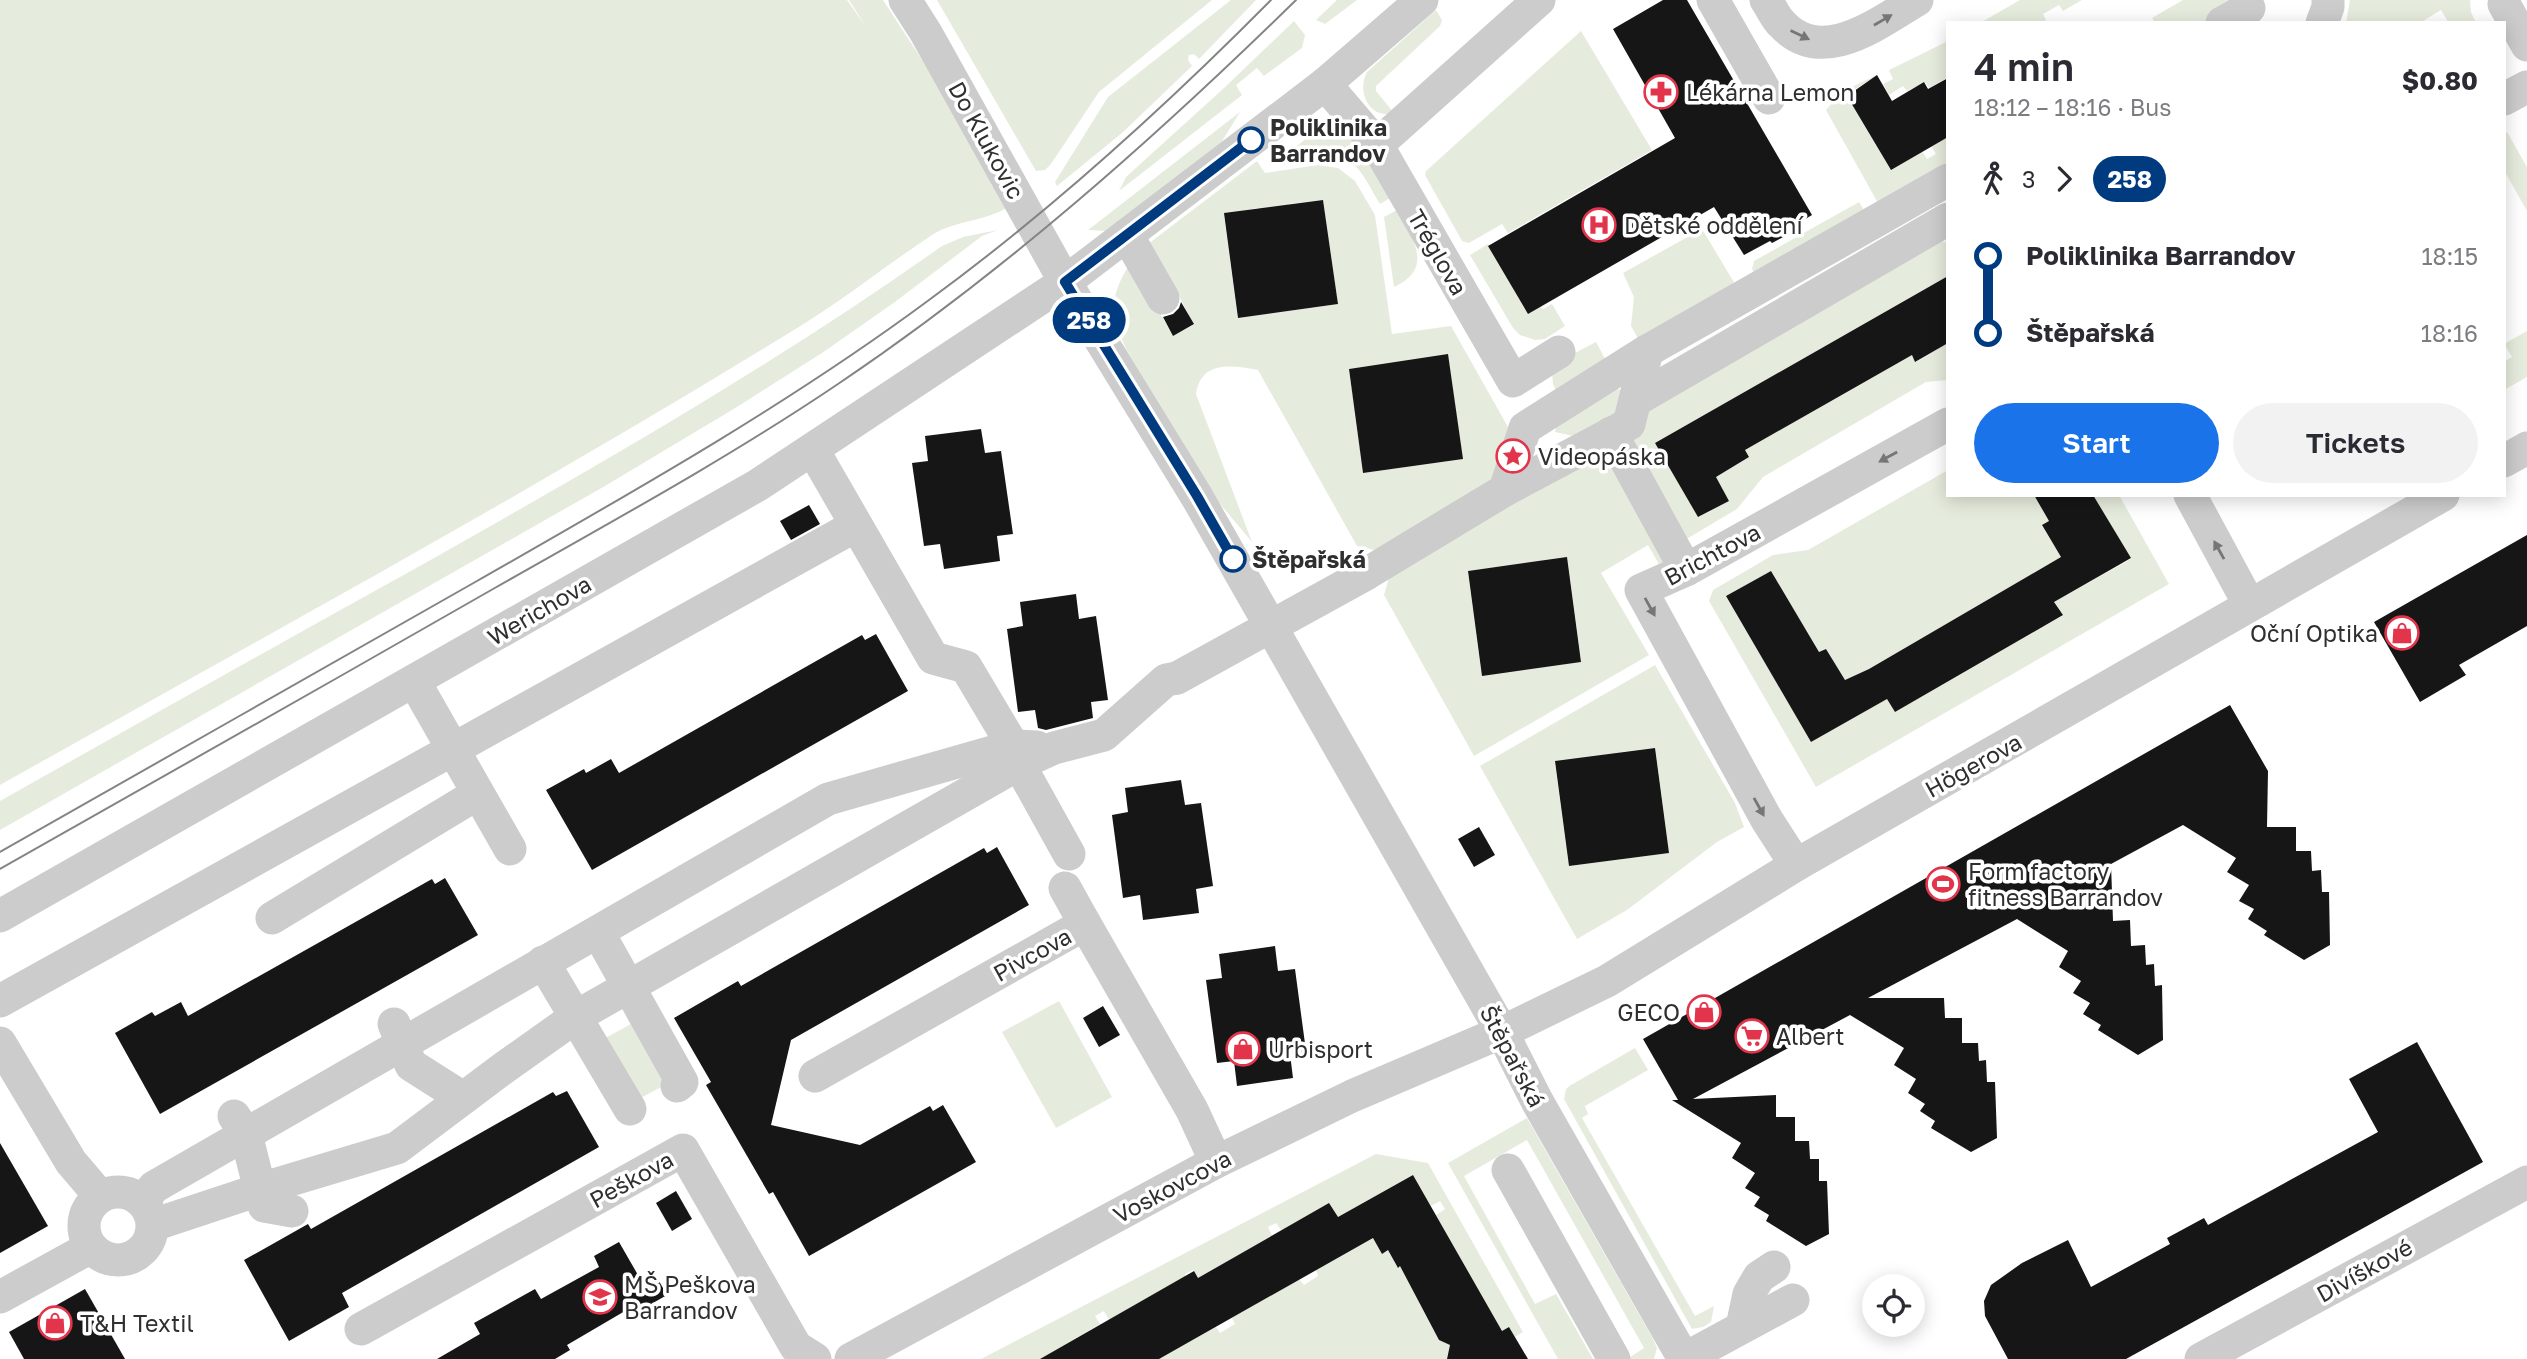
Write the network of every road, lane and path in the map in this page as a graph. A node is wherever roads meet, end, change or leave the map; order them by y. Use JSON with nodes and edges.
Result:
{"nodes":[{"id":1,"x":905,"y":0,"type":"edge"},
{"id":2,"x":1422,"y":0,"type":"edge"},
{"id":3,"x":1539,"y":0,"type":"edge"},
{"id":4,"x":1713,"y":0,"type":"edge"},
{"id":5,"x":1766,"y":0,"type":"edge"},
{"id":6,"x":1917,"y":0,"type":"edge"},
{"id":7,"x":2328,"y":0,"type":"edge"},
{"id":8,"x":2504,"y":4,"type":"dead end"},
{"id":9,"x":2323,"y":21,"type":"edge"},
{"id":10,"x":2527,"y":45,"type":"edge"},
{"id":11,"x":1325,"y":84,"type":"junction"},
{"id":12,"x":2527,"y":87,"type":"edge"},
{"id":13,"x":1769,"y":98,"type":"dead end"},
{"id":14,"x":2506,"y":98,"type":"edge"},
{"id":15,"x":1377,"y":145,"type":"junction"},
{"id":16,"x":1946,"y":181,"type":"edge"},
{"id":17,"x":1946,"y":220,"type":"edge"},
{"id":18,"x":1127,"y":235,"type":"junction"},
{"id":19,"x":1065,"y":282,"type":"junction"},
{"id":20,"x":1163,"y":298,"type":"dead end"},
{"id":21,"x":1647,"y":351,"type":"junction"},
{"id":22,"x":1559,"y":352,"type":"dead end"},
{"id":23,"x":1636,"y":400,"type":"junction"},
{"id":24,"x":1946,"y":425,"type":"edge"},
{"id":25,"x":1525,"y":428,"type":"junction"},
{"id":26,"x":1611,"y":433,"type":"junction"},
{"id":27,"x":2527,"y":448,"type":"edge"},
{"id":28,"x":1583,"y":449,"type":"junction"},
{"id":29,"x":813,"y":450,"type":"junction"},
{"id":30,"x":2506,"y":460,"type":"edge"},
{"id":31,"x":1505,"y":491,"type":"junction"},
{"id":32,"x":2191,"y":497,"type":"edge"},
{"id":33,"x":2439,"y":497,"type":"edge"},
{"id":34,"x":855,"y":526,"type":"junction"},
{"id":35,"x":1686,"y":570,"type":"junction"},
{"id":36,"x":2249,"y":604,"type":"junction"},
{"id":37,"x":414,"y":681,"type":"junction"},
{"id":38,"x":452,"y":748,"type":"junction"},
{"id":39,"x":1016,"y":755,"type":"junction"},
{"id":40,"x":477,"y":794,"type":"junction"},
{"id":41,"x":510,"y":849,"type":"dead end"},
{"id":42,"x":1069,"y":854,"type":"dead end"},
{"id":43,"x":1796,"y":864,"type":"junction"},
{"id":44,"x":1065,"y":888,"type":"dead end"},
{"id":45,"x":0,"y":916,"type":"edge"},
{"id":46,"x":272,"y":918,"type":"dead end"},
{"id":47,"x":1085,"y":924,"type":"junction"},
{"id":48,"x":597,"y":932,"type":"junction"},
{"id":49,"x":543,"y":962,"type":"junction"},
{"id":50,"x":629,"y":987,"type":"junction"},
{"id":51,"x":0,"y":1001,"type":"edge"},
{"id":52,"x":577,"y":1016,"type":"junction"},
{"id":53,"x":1502,"y":1031,"type":"junction"},
{"id":54,"x":398,"y":1033,"type":"junction"},
{"id":55,"x":0,"y":1043,"type":"edge"},
{"id":56,"x":815,"y":1076,"type":"dead end"},
{"id":57,"x":677,"y":1086,"type":"dead end"},
{"id":58,"x":463,"y":1098,"type":"junction"},
{"id":59,"x":630,"y":1109,"type":"dead end"},
{"id":60,"x":240,"y":1124,"type":"junction"},
{"id":61,"x":1216,"y":1162,"type":"junction"},
{"id":62,"x":1508,"y":1170,"type":"dead end"},
{"id":63,"x":2527,"y":1182,"type":"edge"},
{"id":64,"x":260,"y":1190,"type":"junction"},
{"id":65,"x":100,"y":1196,"type":"junction"},
{"id":66,"x":292,"y":1211,"type":"dead end"},
{"id":67,"x":147,"y":1213,"type":"junction"},
{"id":68,"x":91,"y":1247,"type":"junction"},
{"id":69,"x":1774,"y":1267,"type":"dead end"},
{"id":70,"x":0,"y":1297,"type":"edge"},
{"id":71,"x":1793,"y":1300,"type":"dead end"},
{"id":72,"x":1742,"y":1327,"type":"junction"},
{"id":73,"x":361,"y":1329,"type":"dead end"},
{"id":74,"x":815,"y":1359,"type":"edge"},
{"id":75,"x":851,"y":1359,"type":"edge"},
{"id":76,"x":1614,"y":1359,"type":"edge"},
{"id":77,"x":1684,"y":1359,"type":"edge"},
{"id":78,"x":2201,"y":1359,"type":"edge"}],
"edges":[{"from":1,"to":19,"type":"street","name":"Do Klukovic"},
{"from":2,"to":11,"type":"street"},
{"from":3,"to":15,"type":"street"},
{"from":4,"to":13,"type":"street"},
{"from":5,"to":6,"type":"street","one_way":true},
{"from":7,"to":9,"type":"street"},
{"from":8,"to":10,"type":"street"},
{"from":11,"to":15,"type":"street","name":"Tréglova"},
{"from":11,"to":18,"type":"street"},
{"from":12,"to":14,"type":"street"},
{"from":15,"to":22,"type":"street","name":"Tréglova"},
{"from":16,"to":21,"type":"street"},
{"from":17,"to":23,"type":"street"},
{"from":18,"to":19,"type":"street"},
{"from":18,"to":20,"type":"street"},
{"from":19,"to":29,"type":"street","name":"Werichova"},
{"from":19,"to":53,"type":"street","name":"Štěpařská"},
{"from":21,"to":23,"type":"street"},
{"from":21,"to":25,"type":"street"},
{"from":23,"to":26,"type":"street"},
{"from":24,"to":35,"type":"street","name":"Brichtova","one_way":true},
{"from":25,"to":28,"type":"street"},
{"from":25,"to":31,"type":"street"},
{"from":26,"to":28,"type":"street"},
{"from":26,"to":35,"type":"street"},
{"from":27,"to":30,"type":"street"},
{"from":28,"to":31,"type":"street"},
{"from":29,"to":34,"type":"street"},
{"from":29,"to":37,"type":"street","name":"Werichova"},
{"from":31,"to":39,"type":"street","bridge":true},
{"from":36,"to":32,"type":"street","one_way":true},
{"from":33,"to":36,"type":"street","name":"Högerova"},
{"from":34,"to":38,"type":"street"},
{"from":34,"to":39,"type":"street"},
{"from":35,"to":43,"type":"street","name":"Brichtova","one_way":true},
{"from":36,"to":43,"type":"street","name":"Högerova"},
{"from":37,"to":38,"type":"street"},
{"from":37,"to":45,"type":"street","name":"Werichova"},
{"from":38,"to":40,"type":"street"},
{"from":38,"to":51,"type":"street"},
{"from":39,"to":42,"type":"street"},
{"from":39,"to":48,"type":"street"},
{"from":39,"to":50,"type":"street"},
{"from":40,"to":41,"type":"street"},
{"from":40,"to":46,"type":"street"},
{"from":43,"to":53,"type":"street","name":"Högerova"},
{"from":44,"to":47,"type":"street"},
{"from":47,"to":56,"type":"street","name":"Pivcova"},
{"from":47,"to":61,"type":"street","name":"Pivcova"},
{"from":48,"to":49,"type":"street"},
{"from":48,"to":50,"type":"street"},
{"from":49,"to":52,"type":"street"},
{"from":49,"to":54,"type":"street"},
{"from":50,"to":52,"type":"street"},
{"from":50,"to":57,"type":"street"},
{"from":52,"to":58,"type":"street"},
{"from":52,"to":59,"type":"street"},
{"from":53,"to":61,"type":"street","name":"Voskovcova"},
{"from":53,"to":77,"type":"street","name":"Štěpařská"},
{"from":54,"to":58,"type":"street"},
{"from":54,"to":60,"type":"street"},
{"from":55,"to":65,"type":"street"},
{"from":58,"to":64,"type":"street"},
{"from":60,"to":64,"type":"street"},
{"from":60,"to":67,"type":"street"},
{"from":61,"to":75,"type":"street","name":"Voskovcova"},
{"from":62,"to":76,"type":"street"},
{"from":63,"to":78,"type":"street","name":"Divíškové"},
{"from":64,"to":66,"type":"street"},
{"from":64,"to":67,"type":"street"},
{"from":65,"to":67,"type":"street"},
{"from":65,"to":68,"type":"street"},
{"from":67,"to":68,"type":"street"},
{"from":68,"to":70,"type":"street"},
{"from":69,"to":72,"type":"street"},
{"from":71,"to":72,"type":"street"},
{"from":72,"to":77,"type":"street"},
{"from":73,"to":74,"type":"street","name":"Peškova"}]}
